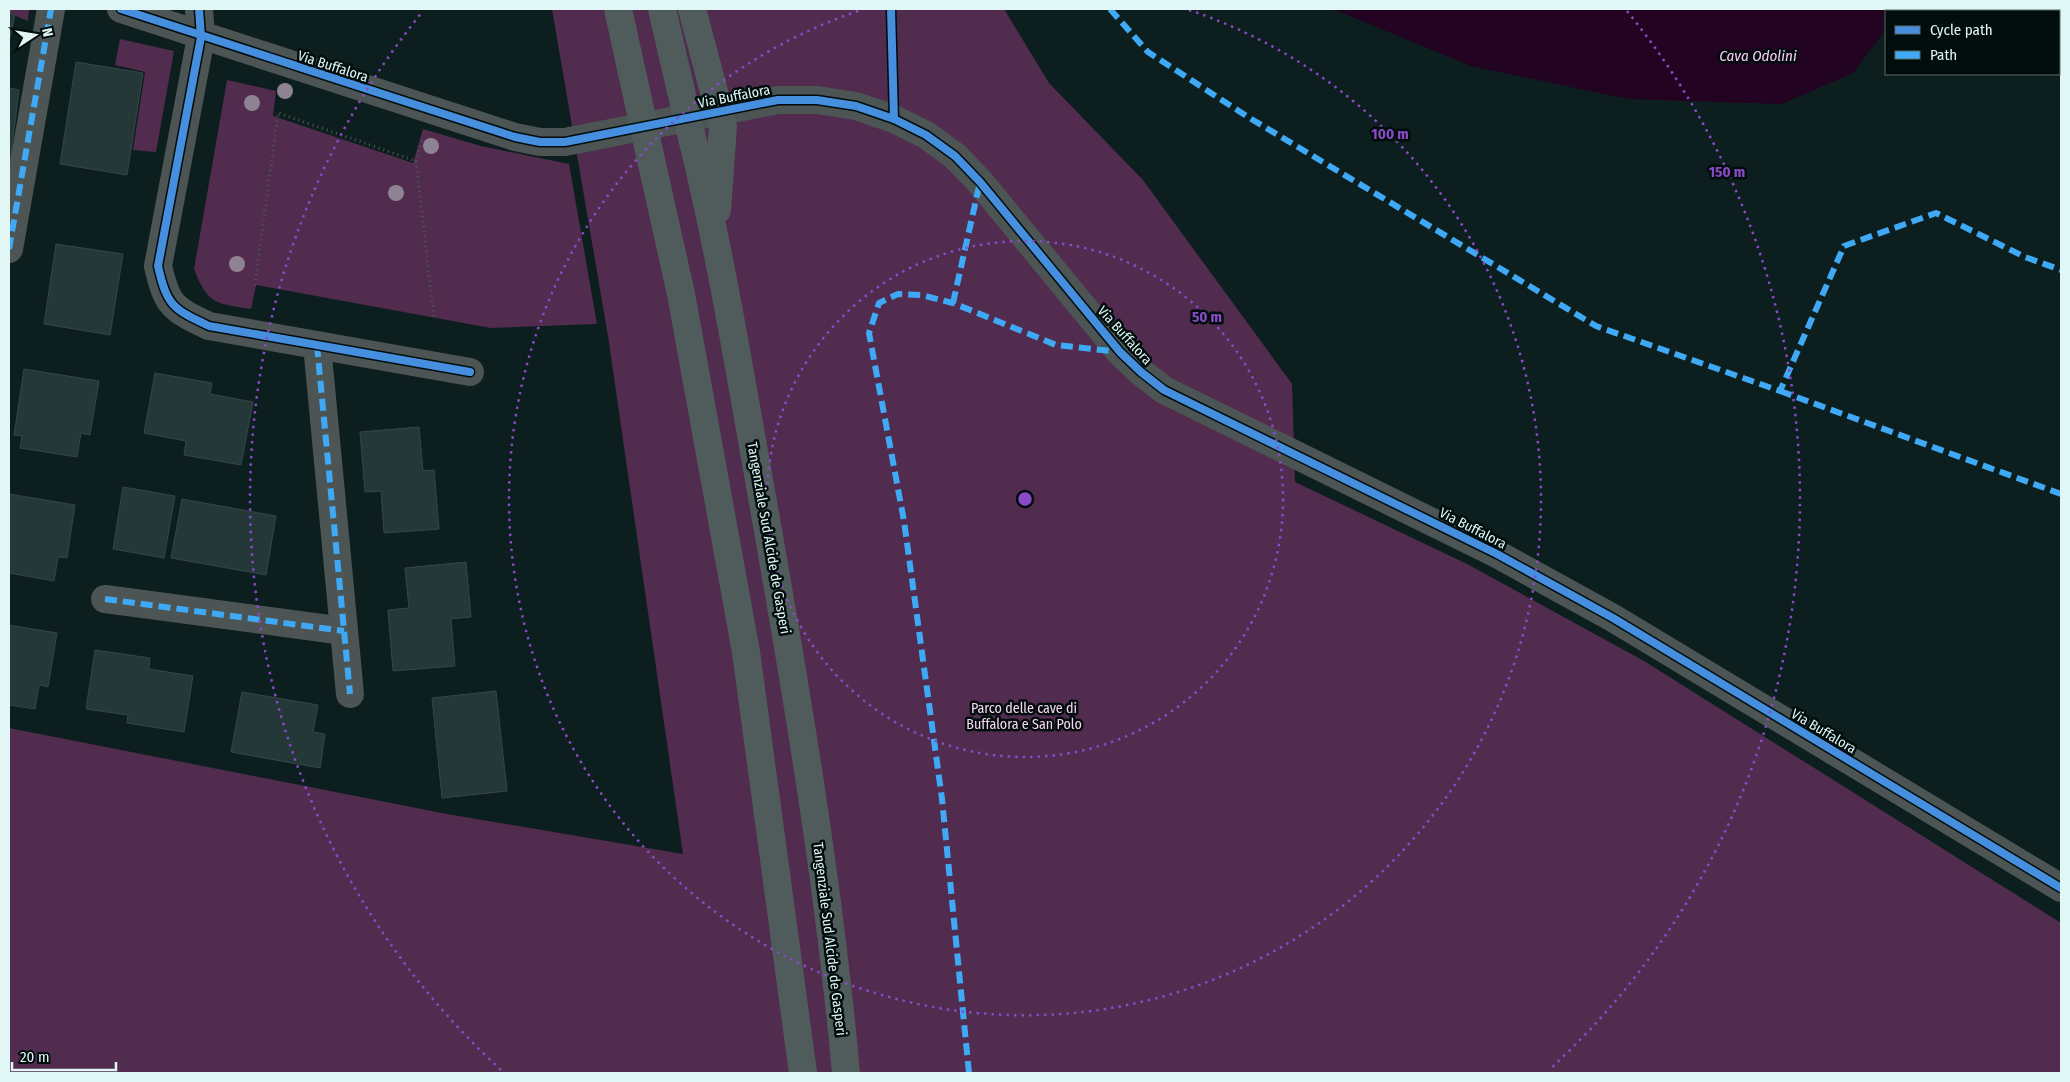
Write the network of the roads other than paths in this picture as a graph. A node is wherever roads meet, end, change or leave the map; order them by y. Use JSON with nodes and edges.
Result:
{"nodes":[{"id":1,"x":51,"y":9,"type":"edge"},
{"id":2,"x":121,"y":9,"type":"edge"},
{"id":3,"x":199,"y":9,"type":"edge"},
{"id":4,"x":618,"y":9,"type":"edge"},
{"id":5,"x":662,"y":9,"type":"edge"},
{"id":6,"x":692,"y":9,"type":"edge"},
{"id":7,"x":201,"y":37,"type":"junction"},
{"id":8,"x":716,"y":236,"type":"junction"},
{"id":9,"x":9,"y":249,"type":"edge"},
{"id":10,"x":317,"y":345,"type":"junction"},
{"id":11,"x":470,"y":372,"type":"dead end"},
{"id":12,"x":105,"y":599,"type":"dead end"},
{"id":13,"x":344,"y":631,"type":"junction"},
{"id":14,"x":350,"y":694,"type":"dead end"},
{"id":15,"x":2061,"y":888,"type":"edge"},
{"id":16,"x":803,"y":1073,"type":"edge"},
{"id":17,"x":846,"y":1073,"type":"edge"}],
"edges":[{"from":1,"to":9,"type":"street"},
{"from":2,"to":7,"type":"street","name":"Via Buffalora"},
{"from":3,"to":7,"type":"street"},
{"from":4,"to":16,"type":"highway","bridge":true},
{"from":5,"to":8,"type":"highway","name":"Tangenziale Sud Alcide de Gasperi","bridge":true},
{"from":6,"to":8,"type":"highway","bridge":true},
{"from":7,"to":10,"type":"street"},
{"from":7,"to":15,"type":"street","name":"Via Buffalora"},
{"from":8,"to":17,"type":"highway","name":"Tangenziale Sud Alcide de Gasperi"},
{"from":10,"to":11,"type":"street"},
{"from":10,"to":13,"type":"street"},
{"from":12,"to":13,"type":"street"},
{"from":13,"to":14,"type":"street"}]}
